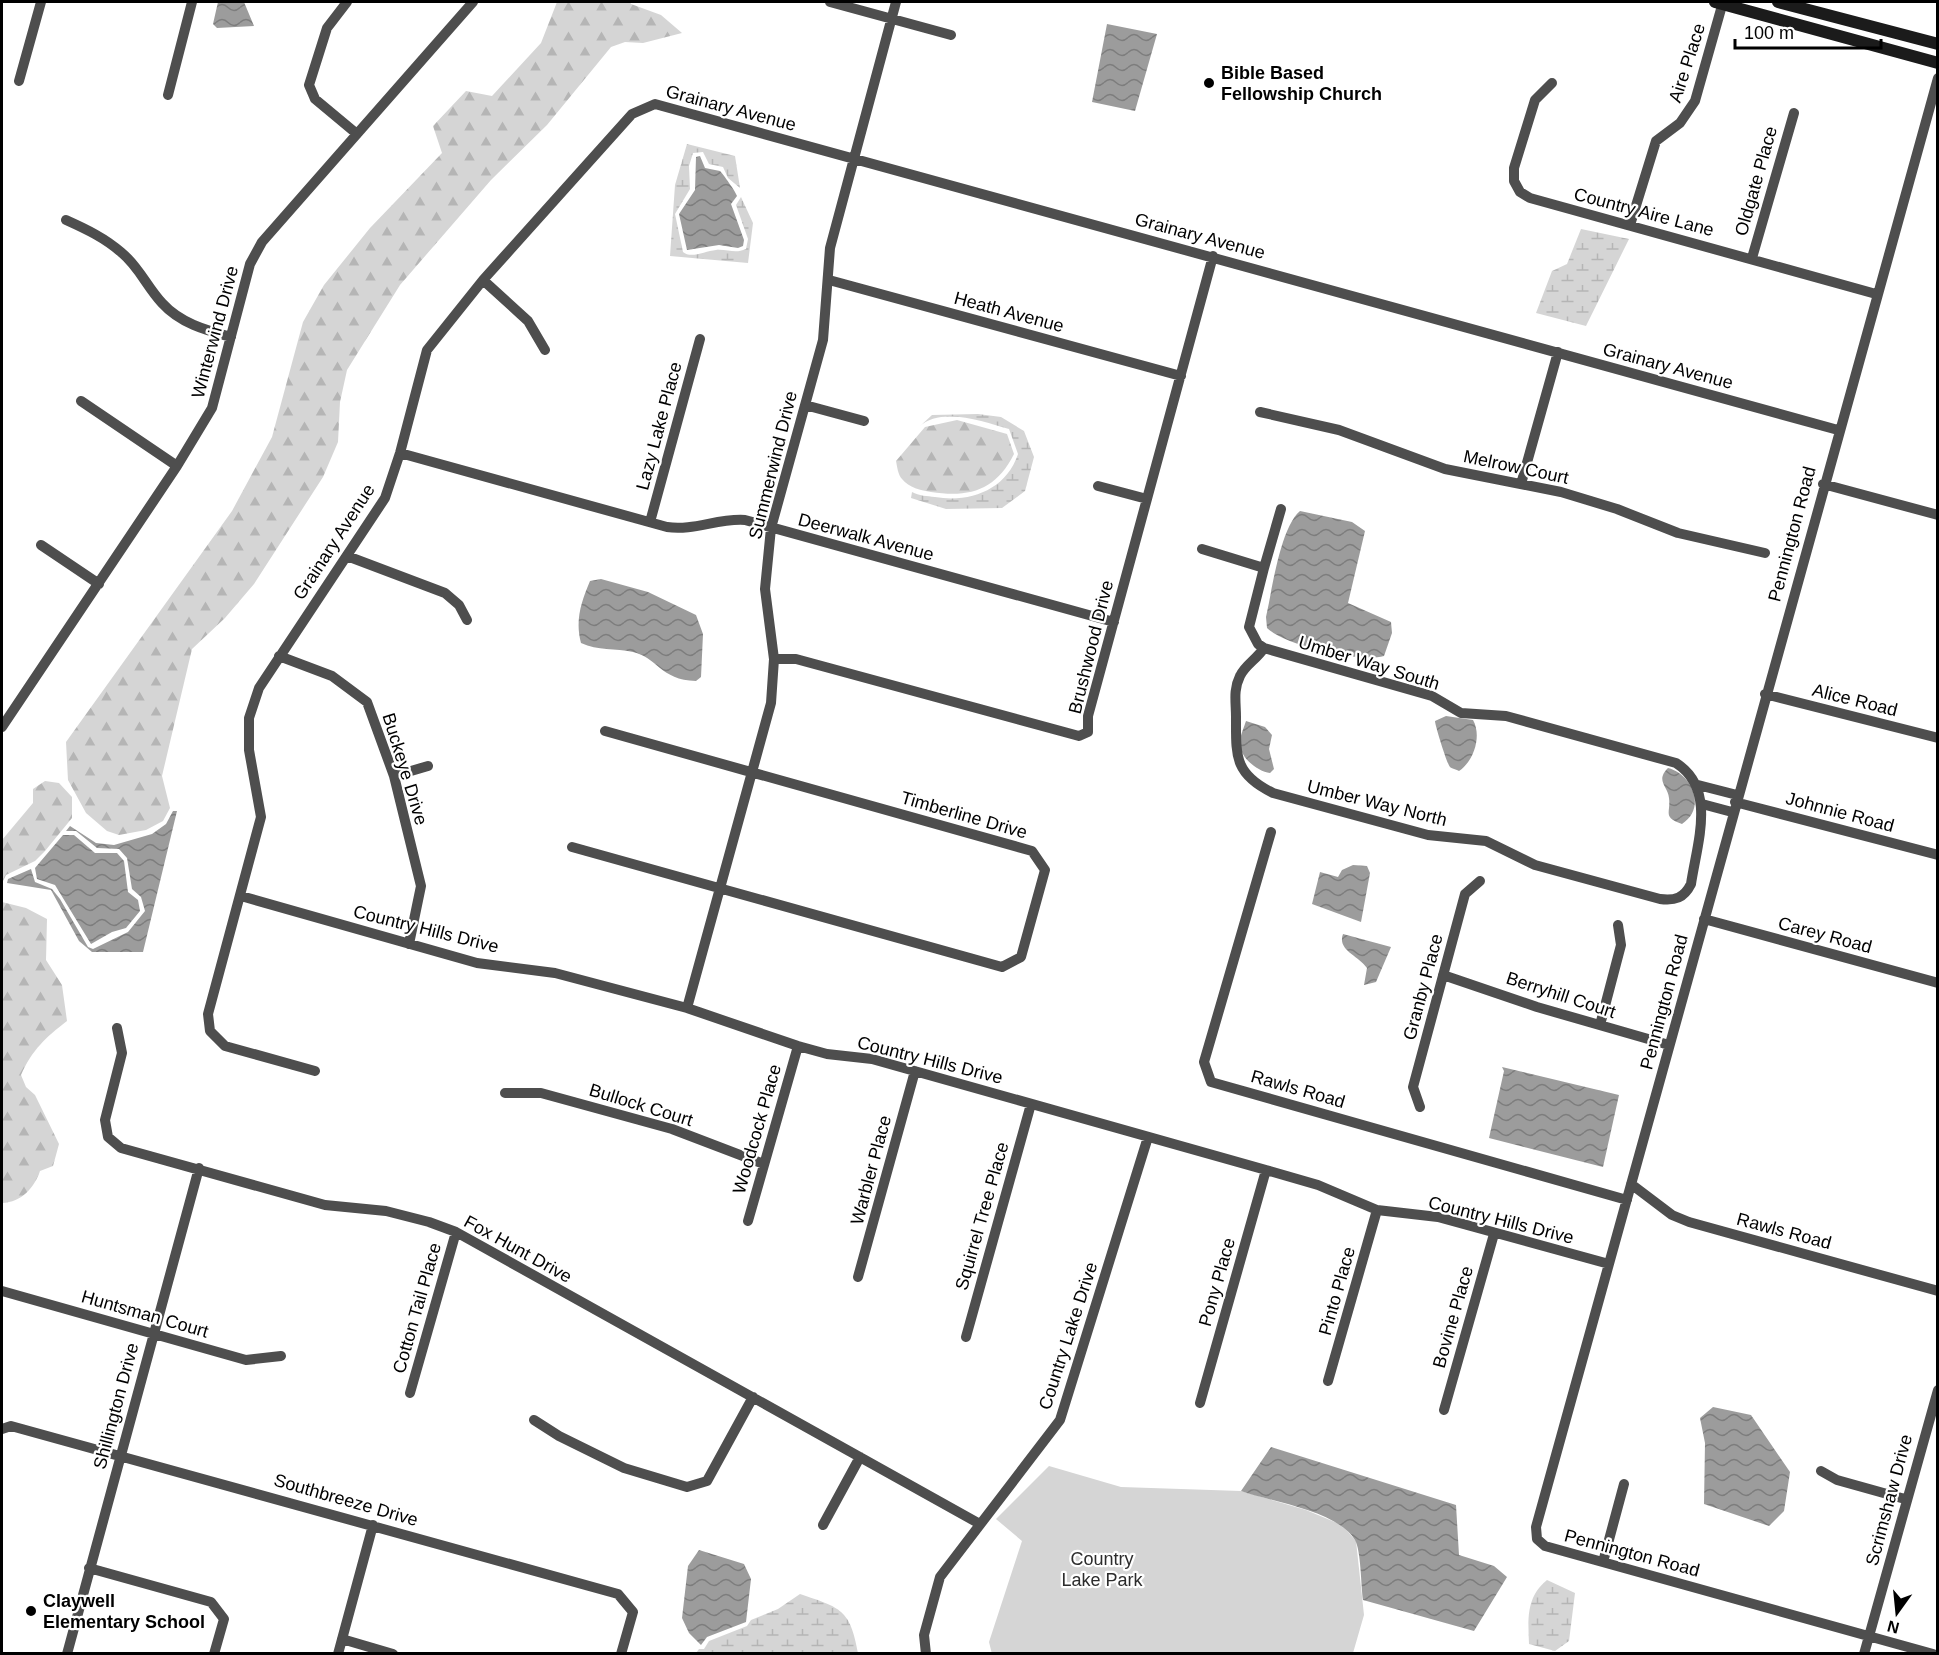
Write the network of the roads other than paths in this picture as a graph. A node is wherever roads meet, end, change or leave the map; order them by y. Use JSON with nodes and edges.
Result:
{"nodes":[{"id":1,"x":41,"y":2,"type":"edge"},
{"id":2,"x":192,"y":2,"type":"edge"},
{"id":3,"x":347,"y":2,"type":"edge"},
{"id":4,"x":473,"y":2,"type":"edge"},
{"id":5,"x":830,"y":2,"type":"edge"},
{"id":6,"x":896,"y":2,"type":"edge"},
{"id":7,"x":1720,"y":2,"type":"edge"},
{"id":8,"x":1778,"y":2,"type":"edge"},
{"id":9,"x":892,"y":19,"type":"junction"},
{"id":10,"x":951,"y":35,"type":"dead end"},
{"id":11,"x":1938,"y":44,"type":"edge"},
{"id":12,"x":1938,"y":63,"type":"edge"},
{"id":13,"x":1938,"y":78,"type":"edge"},
{"id":14,"x":19,"y":81,"type":"dead end"},
{"id":15,"x":1552,"y":83,"type":"dead end"},
{"id":16,"x":168,"y":94,"type":"dead end"},
{"id":17,"x":1794,"y":113,"type":"dead end"},
{"id":18,"x":357,"y":134,"type":"junction"},
{"id":19,"x":854,"y":159,"type":"junction"},
{"id":20,"x":66,"y":220,"type":"dead end"},
{"id":21,"x":1630,"y":225,"type":"junction"},
{"id":22,"x":1213,"y":256,"type":"junction"},
{"id":23,"x":1752,"y":258,"type":"junction"},
{"id":24,"x":483,"y":280,"type":"junction"},
{"id":25,"x":829,"y":280,"type":"junction"},
{"id":26,"x":1876,"y":294,"type":"junction"},
{"id":27,"x":231,"y":337,"type":"junction"},
{"id":28,"x":700,"y":339,"type":"dead end"},
{"id":29,"x":545,"y":350,"type":"dead end"},
{"id":30,"x":1558,"y":352,"type":"junction"},
{"id":31,"x":1181,"y":376,"type":"junction"},
{"id":32,"x":81,"y":401,"type":"dead end"},
{"id":33,"x":806,"y":405,"type":"junction"},
{"id":34,"x":1260,"y":412,"type":"dead end"},
{"id":35,"x":864,"y":421,"type":"dead end"},
{"id":36,"x":1838,"y":430,"type":"junction"},
{"id":37,"x":400,"y":453,"type":"junction"},
{"id":38,"x":177,"y":466,"type":"junction"},
{"id":39,"x":1521,"y":484,"type":"junction"},
{"id":40,"x":1823,"y":484,"type":"junction"},
{"id":41,"x":1098,"y":486,"type":"dead end"},
{"id":42,"x":1147,"y":499,"type":"junction"},
{"id":43,"x":1281,"y":509,"type":"dead end"},
{"id":44,"x":1938,"y":515,"type":"edge"},
{"id":45,"x":650,"y":522,"type":"junction"},
{"id":46,"x":771,"y":528,"type":"junction"},
{"id":47,"x":41,"y":545,"type":"dead end"},
{"id":48,"x":1202,"y":549,"type":"dead end"},
{"id":49,"x":1765,"y":553,"type":"dead end"},
{"id":50,"x":347,"y":556,"type":"junction"},
{"id":51,"x":1264,"y":568,"type":"junction"},
{"id":52,"x":99,"y":584,"type":"junction"},
{"id":53,"x":467,"y":620,"type":"dead end"},
{"id":54,"x":1114,"y":622,"type":"junction"},
{"id":55,"x":1264,"y":648,"type":"junction"},
{"id":56,"x":279,"y":657,"type":"junction"},
{"id":57,"x":774,"y":659,"type":"junction"},
{"id":58,"x":1765,"y":694,"type":"junction"},
{"id":59,"x":2,"y":727,"type":"edge"},
{"id":60,"x":605,"y":731,"type":"dead end"},
{"id":61,"x":1938,"y":738,"type":"edge"},
{"id":62,"x":428,"y":766,"type":"dead end"},
{"id":63,"x":752,"y":773,"type":"junction"},
{"id":64,"x":394,"y":776,"type":"junction"},
{"id":65,"x":1698,"y":785,"type":"junction"},
{"id":66,"x":1735,"y":803,"type":"junction"},
{"id":67,"x":1702,"y":804,"type":"junction"},
{"id":68,"x":1271,"y":831,"type":"dead end"},
{"id":69,"x":572,"y":847,"type":"dead end"},
{"id":70,"x":1938,"y":855,"type":"edge"},
{"id":71,"x":1480,"y":881,"type":"dead end"},
{"id":72,"x":720,"y":889,"type":"junction"},
{"id":73,"x":241,"y":896,"type":"junction"},
{"id":74,"x":1704,"y":919,"type":"junction"},
{"id":75,"x":1618,"y":925,"type":"dead end"},
{"id":76,"x":409,"y":944,"type":"junction"},
{"id":77,"x":1443,"y":975,"type":"junction"},
{"id":78,"x":1938,"y":983,"type":"edge"},
{"id":79,"x":687,"y":1008,"type":"junction"},
{"id":80,"x":1600,"y":1025,"type":"junction"},
{"id":81,"x":117,"y":1028,"type":"dead end"},
{"id":82,"x":1669,"y":1045,"type":"junction"},
{"id":83,"x":798,"y":1046,"type":"junction"},
{"id":84,"x":315,"y":1071,"type":"dead end"},
{"id":85,"x":915,"y":1071,"type":"junction"},
{"id":86,"x":505,"y":1094,"type":"dead end"},
{"id":87,"x":1031,"y":1104,"type":"junction"},
{"id":88,"x":1420,"y":1107,"type":"dead end"},
{"id":89,"x":1148,"y":1137,"type":"junction"},
{"id":90,"x":764,"y":1164,"type":"junction"},
{"id":91,"x":198,"y":1168,"type":"junction"},
{"id":92,"x":1266,"y":1170,"type":"junction"},
{"id":93,"x":1631,"y":1184,"type":"junction"},
{"id":94,"x":1627,"y":1200,"type":"junction"},
{"id":95,"x":1377,"y":1210,"type":"junction"},
{"id":96,"x":748,"y":1221,"type":"dead end"},
{"id":97,"x":456,"y":1232,"type":"junction"},
{"id":98,"x":1494,"y":1234,"type":"junction"},
{"id":99,"x":1609,"y":1264,"type":"junction"},
{"id":100,"x":858,"y":1277,"type":"dead end"},
{"id":101,"x":2,"y":1291,"type":"edge"},
{"id":102,"x":1938,"y":1291,"type":"edge"},
{"id":103,"x":153,"y":1332,"type":"junction"},
{"id":104,"x":966,"y":1336,"type":"dead end"},
{"id":105,"x":281,"y":1356,"type":"dead end"},
{"id":106,"x":1328,"y":1381,"type":"dead end"},
{"id":107,"x":1938,"y":1390,"type":"edge"},
{"id":108,"x":410,"y":1393,"type":"dead end"},
{"id":109,"x":753,"y":1397,"type":"junction"},
{"id":110,"x":1200,"y":1403,"type":"dead end"},
{"id":111,"x":1444,"y":1410,"type":"dead end"},
{"id":112,"x":534,"y":1420,"type":"dead end"},
{"id":113,"x":2,"y":1429,"type":"edge"},
{"id":114,"x":121,"y":1454,"type":"junction"},
{"id":115,"x":860,"y":1457,"type":"junction"},
{"id":116,"x":1821,"y":1471,"type":"dead end"},
{"id":117,"x":1624,"y":1484,"type":"dead end"},
{"id":118,"x":1905,"y":1500,"type":"junction"},
{"id":119,"x":980,"y":1524,"type":"junction"},
{"id":120,"x":373,"y":1525,"type":"junction"},
{"id":121,"x":823,"y":1526,"type":"dead end"},
{"id":122,"x":1603,"y":1562,"type":"junction"},
{"id":123,"x":89,"y":1568,"type":"junction"},
{"id":124,"x":1869,"y":1635,"type":"junction"},
{"id":125,"x":342,"y":1639,"type":"junction"},
{"id":126,"x":67,"y":1653,"type":"edge"},
{"id":127,"x":214,"y":1653,"type":"edge"},
{"id":128,"x":338,"y":1653,"type":"edge"},
{"id":129,"x":393,"y":1653,"type":"edge"},
{"id":130,"x":621,"y":1653,"type":"edge"},
{"id":131,"x":926,"y":1653,"type":"edge"},
{"id":132,"x":1864,"y":1653,"type":"edge"},
{"id":133,"x":1933,"y":1653,"type":"edge"}],
"edges":[{"from":1,"to":14,"type":"street"},
{"from":2,"to":16,"type":"street"},
{"from":3,"to":18,"type":"street"},
{"from":4,"to":18,"type":"street","name":"Winterwind Drive"},
{"from":5,"to":9,"type":"street"},
{"from":6,"to":9,"type":"street","name":"Summerwind Drive"},
{"from":7,"to":12,"type":"main road"},
{"from":7,"to":21,"type":"street","name":"Aire Place"},
{"from":8,"to":11,"type":"main road"},
{"from":9,"to":10,"type":"street"},
{"from":9,"to":19,"type":"street","name":"Summerwind Drive"},
{"from":13,"to":26,"type":"street","name":"Pennington Road"},
{"from":15,"to":21,"type":"street","name":"Country Aire Lane"},
{"from":17,"to":23,"type":"street","name":"Oldgate Place"},
{"from":18,"to":27,"type":"street","name":"Winterwind Drive"},
{"from":19,"to":22,"type":"street","name":"Grainary Avenue"},
{"from":19,"to":24,"type":"street","name":"Grainary Avenue"},
{"from":19,"to":25,"type":"street","name":"Summerwind Drive"},
{"from":20,"to":27,"type":"street"},
{"from":21,"to":23,"type":"street","name":"Country Aire Lane"},
{"from":22,"to":30,"type":"street","name":"Grainary Avenue"},
{"from":22,"to":31,"type":"street","name":"Brushwood Drive"},
{"from":23,"to":26,"type":"street","name":"Country Aire Lane"},
{"from":24,"to":29,"type":"street"},
{"from":24,"to":37,"type":"street","name":"Grainary Avenue"},
{"from":25,"to":31,"type":"street","name":"Heath Avenue"},
{"from":25,"to":33,"type":"street","name":"Summerwind Drive"},
{"from":26,"to":36,"type":"street","name":"Pennington Road"},
{"from":27,"to":38,"type":"street","name":"Winterwind Drive"},
{"from":28,"to":45,"type":"street","name":"Lazy Lake Place"},
{"from":30,"to":36,"type":"street","name":"Grainary Avenue"},
{"from":30,"to":39,"type":"street"},
{"from":31,"to":42,"type":"street","name":"Brushwood Drive"},
{"from":32,"to":38,"type":"street"},
{"from":33,"to":35,"type":"street"},
{"from":33,"to":46,"type":"street","name":"Summerwind Drive"},
{"from":34,"to":39,"type":"street","name":"Melrow Court"},
{"from":36,"to":40,"type":"street","name":"Pennington Road"},
{"from":37,"to":45,"type":"street","name":"Deerwalk Avenue"},
{"from":37,"to":50,"type":"street","name":"Grainary Avenue"},
{"from":38,"to":52,"type":"street","name":"Winterwind Drive"},
{"from":39,"to":49,"type":"street","name":"Melrow Court"},
{"from":40,"to":44,"type":"street"},
{"from":40,"to":58,"type":"street","name":"Pennington Road"},
{"from":41,"to":42,"type":"street"},
{"from":42,"to":54,"type":"street","name":"Brushwood Drive"},
{"from":43,"to":51,"type":"street"},
{"from":45,"to":46,"type":"street","name":"Deerwalk Avenue"},
{"from":46,"to":54,"type":"street","name":"Deerwalk Avenue"},
{"from":46,"to":57,"type":"street","name":"Summerwind Drive"},
{"from":47,"to":52,"type":"street"},
{"from":48,"to":51,"type":"street"},
{"from":50,"to":53,"type":"street"},
{"from":50,"to":56,"type":"street","name":"Grainary Avenue"},
{"from":51,"to":55,"type":"street"},
{"from":52,"to":59,"type":"street","name":"Winterwind Drive"},
{"from":54,"to":57,"type":"street","name":"Brushwood Drive"},
{"from":55,"to":65,"type":"street","name":"Umber Way South"},
{"from":55,"to":67,"type":"street","name":"Umber Way North"},
{"from":56,"to":64,"type":"street","name":"Buckeye Drive"},
{"from":56,"to":73,"type":"street","name":"Grainary Avenue"},
{"from":57,"to":63,"type":"street","name":"Summerwind Drive"},
{"from":58,"to":61,"type":"street","name":"Alice Road"},
{"from":58,"to":66,"type":"street","name":"Pennington Road"},
{"from":60,"to":63,"type":"street","name":"Timberline Drive"},
{"from":62,"to":64,"type":"street"},
{"from":63,"to":72,"type":"street","name":"Summerwind Drive"},
{"from":63,"to":72,"type":"street","name":"Timberline Drive"},
{"from":64,"to":76,"type":"street","name":"Buckeye Drive"},
{"from":65,"to":66,"type":"street"},
{"from":65,"to":67,"type":"street"},
{"from":66,"to":67,"type":"street"},
{"from":66,"to":70,"type":"street","name":"Johnnie Road"},
{"from":66,"to":74,"type":"street","name":"Pennington Road"},
{"from":68,"to":94,"type":"street","name":"Rawls Road"},
{"from":69,"to":72,"type":"street","name":"Timberline Drive"},
{"from":71,"to":77,"type":"street","name":"Granby Place"},
{"from":72,"to":79,"type":"street","name":"Summerwind Drive"},
{"from":73,"to":76,"type":"street","name":"Country Hills Drive"},
{"from":73,"to":84,"type":"street","name":"Grainary Avenue"},
{"from":74,"to":78,"type":"street","name":"Carey Road"},
{"from":74,"to":82,"type":"street","name":"Pennington Road"},
{"from":75,"to":80,"type":"street"},
{"from":76,"to":79,"type":"street","name":"Country Hills Drive"},
{"from":77,"to":80,"type":"street","name":"Berryhill Court"},
{"from":77,"to":88,"type":"street","name":"Granby Place"},
{"from":79,"to":83,"type":"street","name":"Country Hills Drive"},
{"from":80,"to":82,"type":"street","name":"Berryhill Court"},
{"from":81,"to":91,"type":"street","name":"Fox Hunt Drive"},
{"from":82,"to":93,"type":"street","name":"Pennington Road"},
{"from":83,"to":85,"type":"street","name":"Country Hills Drive"},
{"from":83,"to":90,"type":"street","name":"Woodcock Place"},
{"from":85,"to":87,"type":"street","name":"Country Hills Drive"},
{"from":85,"to":100,"type":"street","name":"Warbler Place"},
{"from":86,"to":90,"type":"street","name":"Bullock Court"},
{"from":87,"to":89,"type":"street","name":"Country Hills Drive"},
{"from":87,"to":104,"type":"street","name":"Squirrel Tree Place"},
{"from":89,"to":92,"type":"street","name":"Country Hills Drive"},
{"from":89,"to":119,"type":"street","name":"Country Lake Drive"},
{"from":90,"to":96,"type":"street","name":"Woodcock Place"},
{"from":91,"to":97,"type":"street","name":"Fox Hunt Drive"},
{"from":91,"to":103,"type":"street","name":"Shillington Drive"},
{"from":92,"to":95,"type":"street","name":"Country Hills Drive"},
{"from":92,"to":110,"type":"street","name":"Pony Place"},
{"from":93,"to":94,"type":"street","name":"Pennington Road"},
{"from":93,"to":102,"type":"street","name":"Rawls Road"},
{"from":94,"to":99,"type":"street","name":"Pennington Road"},
{"from":95,"to":98,"type":"street","name":"Country Hills Drive"},
{"from":95,"to":106,"type":"street","name":"Pinto Place"},
{"from":97,"to":108,"type":"street","name":"Cotton Tail Place"},
{"from":97,"to":109,"type":"street","name":"Fox Hunt Drive"},
{"from":98,"to":99,"type":"street","name":"Country Hills Drive"},
{"from":98,"to":111,"type":"street","name":"Bovine Place"},
{"from":99,"to":122,"type":"street","name":"Pennington Road"},
{"from":101,"to":103,"type":"street","name":"Huntsman Court"},
{"from":103,"to":105,"type":"street","name":"Huntsman Court"},
{"from":103,"to":114,"type":"street","name":"Shillington Drive"},
{"from":107,"to":118,"type":"street","name":"Scrimshaw Drive"},
{"from":109,"to":112,"type":"street"},
{"from":109,"to":115,"type":"street","name":"Fox Hunt Drive"},
{"from":113,"to":114,"type":"street","name":"Southbreeze Drive"},
{"from":114,"to":120,"type":"street","name":"Southbreeze Drive"},
{"from":114,"to":123,"type":"street","name":"Shillington Drive"},
{"from":115,"to":119,"type":"street","name":"Fox Hunt Drive"},
{"from":115,"to":121,"type":"street"},
{"from":116,"to":118,"type":"street"},
{"from":117,"to":122,"type":"street"},
{"from":118,"to":124,"type":"street","name":"Scrimshaw Drive"},
{"from":119,"to":131,"type":"street","name":"Country Lake Drive"},
{"from":120,"to":125,"type":"street"},
{"from":120,"to":130,"type":"street","name":"Southbreeze Drive"},
{"from":122,"to":124,"type":"street","name":"Pennington Road"},
{"from":123,"to":126,"type":"street","name":"Shillington Drive"},
{"from":123,"to":127,"type":"street"},
{"from":124,"to":132,"type":"street","name":"Scrimshaw Drive"},
{"from":124,"to":133,"type":"street","name":"Pennington Road"},
{"from":125,"to":128,"type":"street"},
{"from":125,"to":129,"type":"street"}]}
